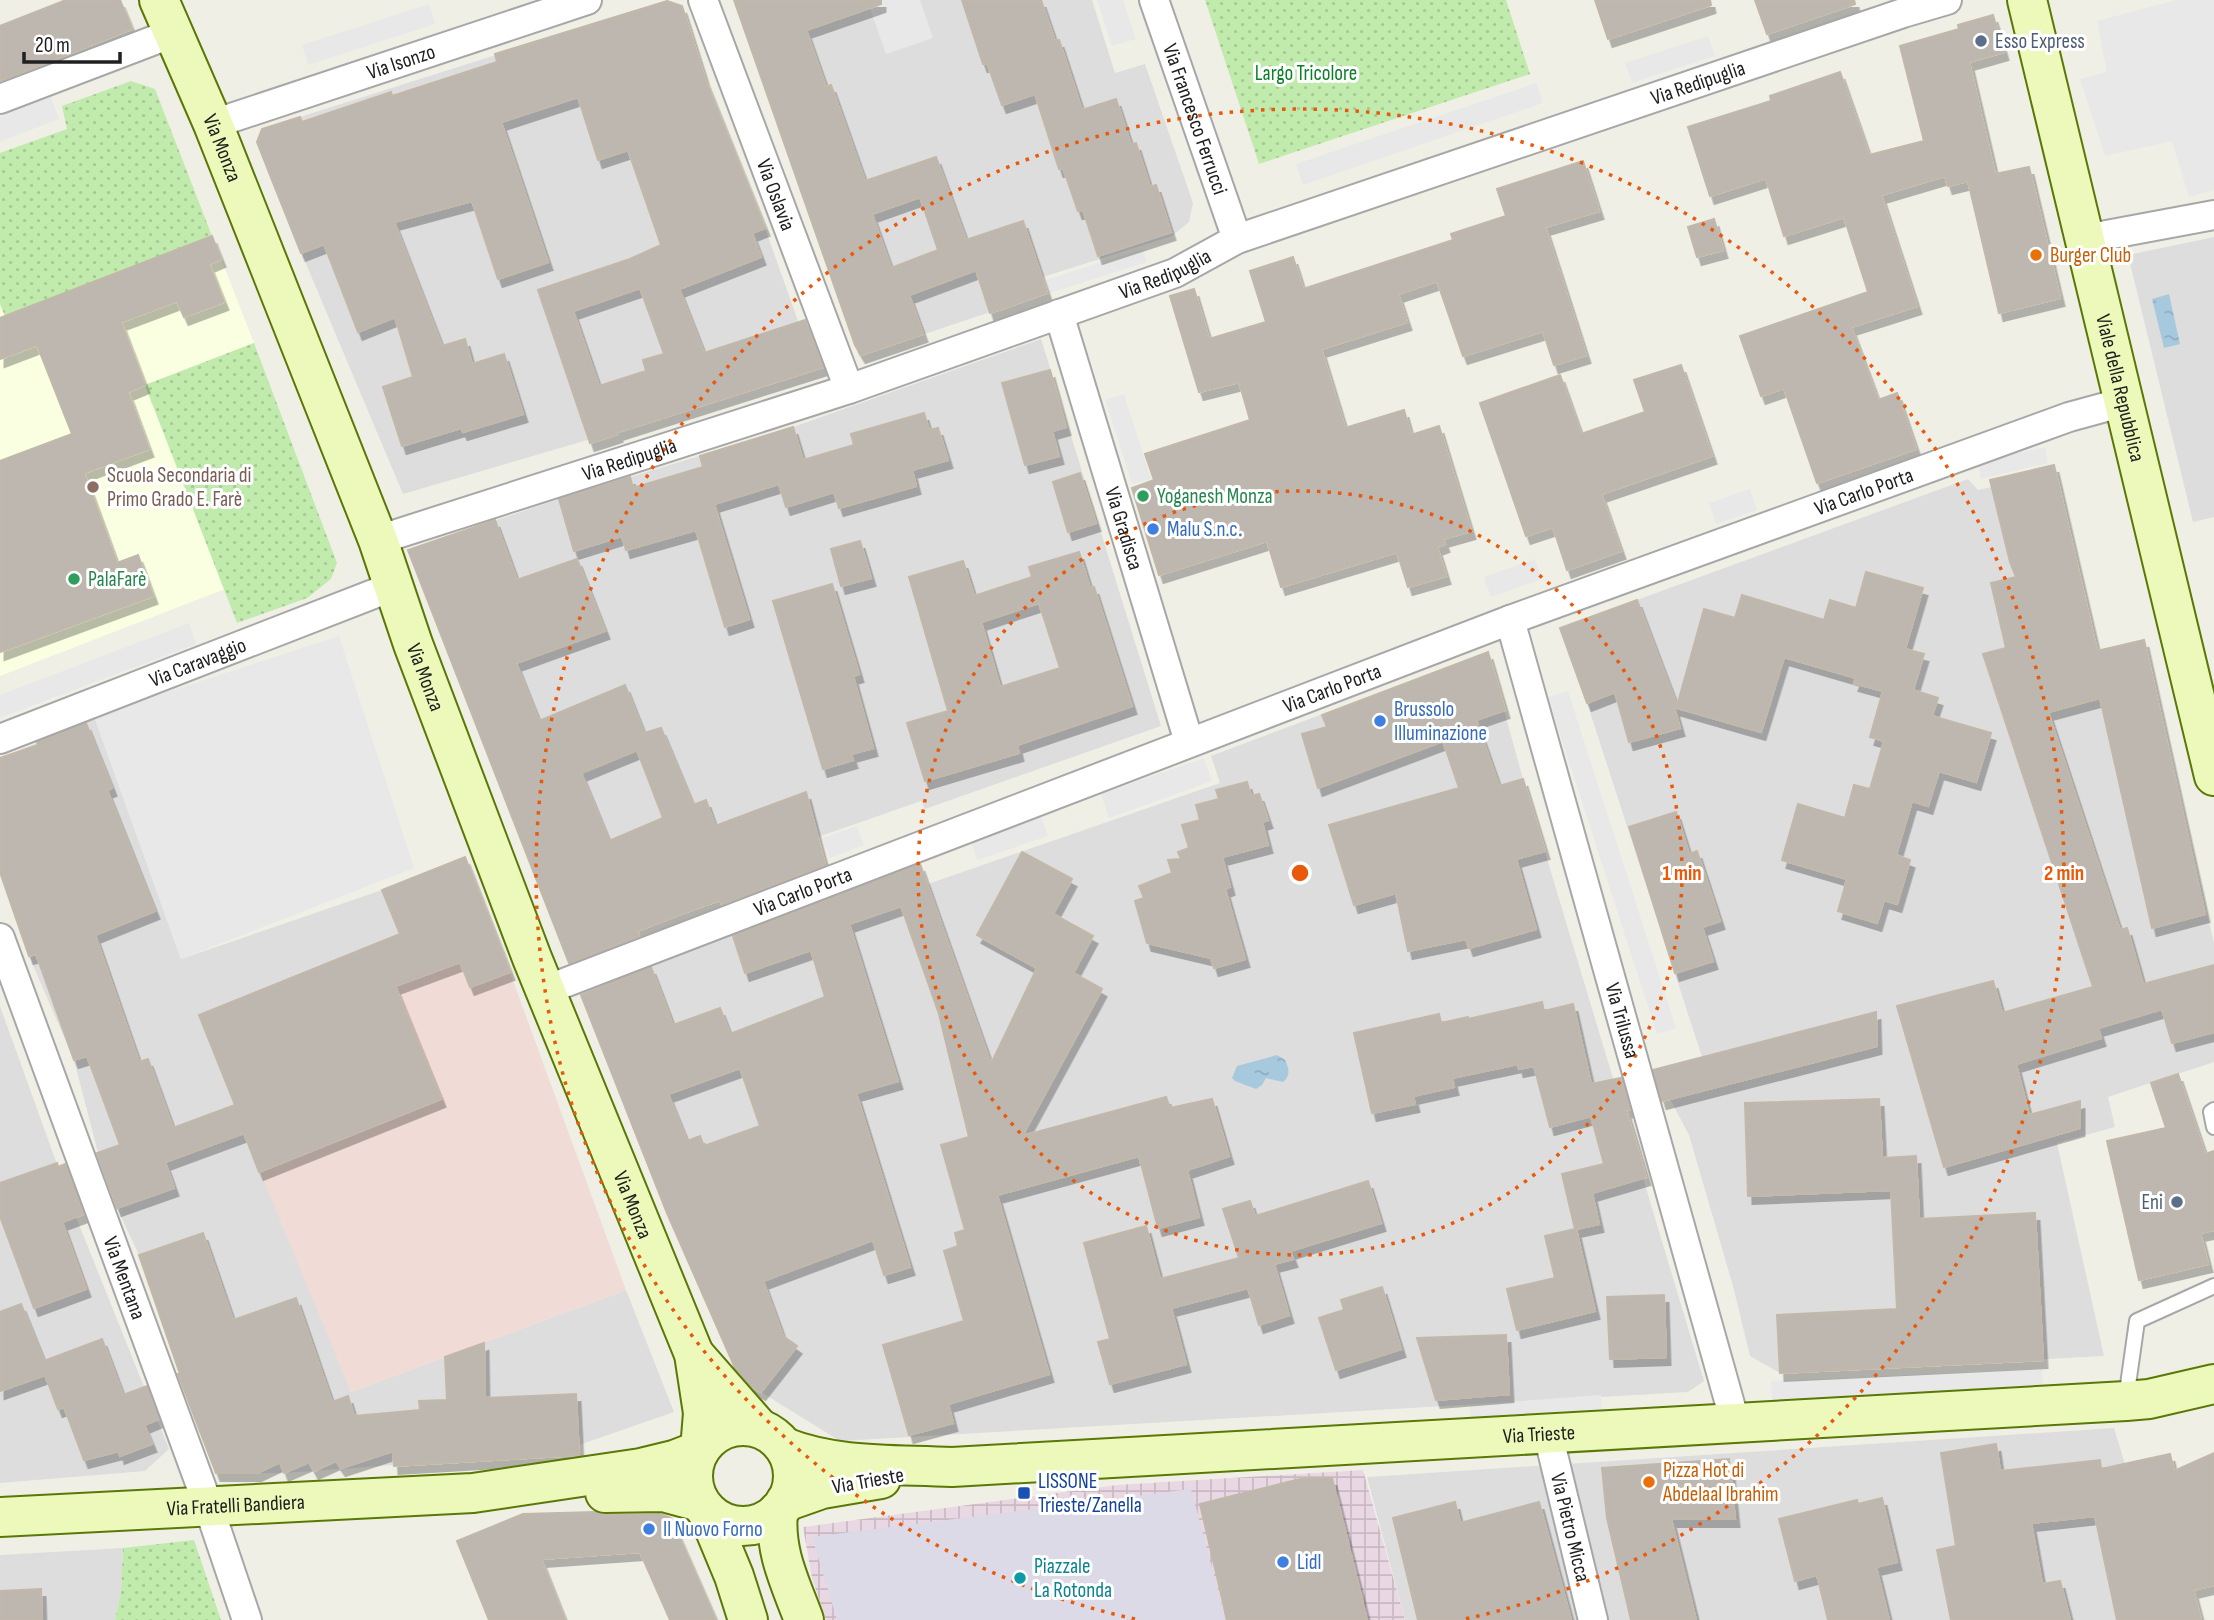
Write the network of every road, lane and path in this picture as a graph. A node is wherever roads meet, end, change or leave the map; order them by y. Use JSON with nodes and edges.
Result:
{"nodes":[{"id":1,"x":587,"y":0,"type":"edge"},
{"id":2,"x":703,"y":0,"type":"edge"},
{"id":3,"x":1154,"y":0,"type":"edge"},
{"id":4,"x":1947,"y":0,"type":"edge"},
{"id":5,"x":2027,"y":0,"type":"edge"},
{"id":6,"x":166,"y":17,"type":"edge"},
{"id":7,"x":0,"y":99,"type":"edge"},
{"id":8,"x":213,"y":124,"type":"junction"},
{"id":9,"x":2214,"y":215,"type":"edge"},
{"id":10,"x":1237,"y":239,"type":"junction"},
{"id":11,"x":2085,"y":239,"type":"junction"},
{"id":12,"x":1059,"y":314,"type":"junction"},
{"id":13,"x":849,"y":389,"type":"junction"},
{"id":14,"x":2124,"y":402,"type":"junction"},
{"id":15,"x":379,"y":540,"type":"junction"},
{"id":16,"x":394,"y":586,"type":"junction"},
{"id":17,"x":1510,"y":620,"type":"junction"},
{"id":18,"x":0,"y":739,"type":"edge"},
{"id":19,"x":1189,"y":742,"type":"junction"},
{"id":20,"x":2214,"y":776,"type":"edge"},
{"id":21,"x":0,"y":938,"type":"edge"},
{"id":22,"x":547,"y":990,"type":"junction"},
{"id":23,"x":2214,"y":1110,"type":"edge"},
{"id":24,"x":2214,"y":1127,"type":"edge"},
{"id":25,"x":2214,"y":1286,"type":"edge"},
{"id":26,"x":694,"y":1354,"type":"junction"},
{"id":27,"x":2214,"y":1384,"type":"edge"},
{"id":28,"x":2126,"y":1401,"type":"junction"},
{"id":29,"x":2214,"y":1407,"type":"edge"},
{"id":30,"x":1735,"y":1422,"type":"junction"},
{"id":31,"x":1548,"y":1434,"type":"junction"},
{"id":32,"x":771,"y":1438,"type":"junction"},
{"id":33,"x":700,"y":1450,"type":"junction"},
{"id":34,"x":953,"y":1467,"type":"junction"},
{"id":35,"x":474,"y":1493,"type":"junction"},
{"id":36,"x":208,"y":1505,"type":"junction"},
{"id":37,"x":704,"y":1506,"type":"junction"},
{"id":38,"x":782,"y":1506,"type":"junction"},
{"id":39,"x":0,"y":1517,"type":"edge"},
{"id":40,"x":247,"y":1620,"type":"edge"},
{"id":41,"x":748,"y":1620,"type":"edge"},
{"id":42,"x":804,"y":1620,"type":"edge"},
{"id":43,"x":1593,"y":1620,"type":"edge"}],
"edges":[{"from":1,"to":8,"type":"street","name":"Via Isonzo"},
{"from":2,"to":13,"type":"street","name":"Via Oslavia"},
{"from":3,"to":10,"type":"street","name":"Via Francesco Ferrucci"},
{"from":4,"to":10,"type":"street","name":"Via Redipuglia"},
{"from":5,"to":11,"type":"street","name":"Viale della Repubblica"},
{"from":6,"to":7,"type":"street"},
{"from":6,"to":8,"type":"street","name":"Via Monza"},
{"from":8,"to":15,"type":"street","name":"Via Monza"},
{"from":9,"to":11,"type":"street"},
{"from":10,"to":12,"type":"street","name":"Via Redipuglia"},
{"from":11,"to":14,"type":"street","name":"Viale della Repubblica"},
{"from":12,"to":13,"type":"street","name":"Via Redipuglia"},
{"from":12,"to":19,"type":"street","name":"Via Gradisca"},
{"from":13,"to":15,"type":"street","name":"Via Redipuglia"},
{"from":14,"to":17,"type":"street","name":"Via Carlo Porta"},
{"from":14,"to":20,"type":"street","name":"Viale della Repubblica"},
{"from":15,"to":16,"type":"street","name":"Via Monza"},
{"from":16,"to":18,"type":"street","name":"Via Caravaggio"},
{"from":16,"to":22,"type":"street","name":"Via Monza"},
{"from":17,"to":19,"type":"street","name":"Via Carlo Porta"},
{"from":17,"to":30,"type":"street","name":"Via Trilussa"},
{"from":19,"to":22,"type":"street","name":"Via Carlo Porta"},
{"from":21,"to":36,"type":"street","name":"Via Mentana"},
{"from":22,"to":26,"type":"street","name":"Via Monza"},
{"from":23,"to":24,"type":"lane"},
{"from":25,"to":28,"type":"lane"},
{"from":26,"to":32,"type":"street","name":"Via Monza"},
{"from":26,"to":33,"type":"street","name":"Via Monza"},
{"from":27,"to":28,"type":"street","name":"Via Trieste"},
{"from":28,"to":29,"type":"street","name":"Via Trieste"},
{"from":28,"to":30,"type":"street","name":"Via Trieste"},
{"from":30,"to":31,"type":"street","name":"Via Trieste"},
{"from":31,"to":34,"type":"street","name":"Via Trieste"},
{"from":31,"to":43,"type":"street","name":"Via Pietro Micca"},
{"from":32,"to":33,"type":"street"},
{"from":32,"to":34,"type":"street","name":"Via Trieste"},
{"from":32,"to":38,"type":"street"},
{"from":33,"to":35,"type":"street","name":"Via Fratelli Bandiera"},
{"from":33,"to":37,"type":"street"},
{"from":34,"to":38,"type":"street","name":"Via Trieste"},
{"from":35,"to":36,"type":"street","name":"Via Fratelli Bandiera"},
{"from":35,"to":37,"type":"street","name":"Via Fratelli Bandiera"},
{"from":36,"to":39,"type":"street","name":"Via Fratelli Bandiera"},
{"from":36,"to":40,"type":"street","name":"Via Mentana"},
{"from":37,"to":38,"type":"street"},
{"from":37,"to":41,"type":"street"},
{"from":38,"to":42,"type":"street"}]}
